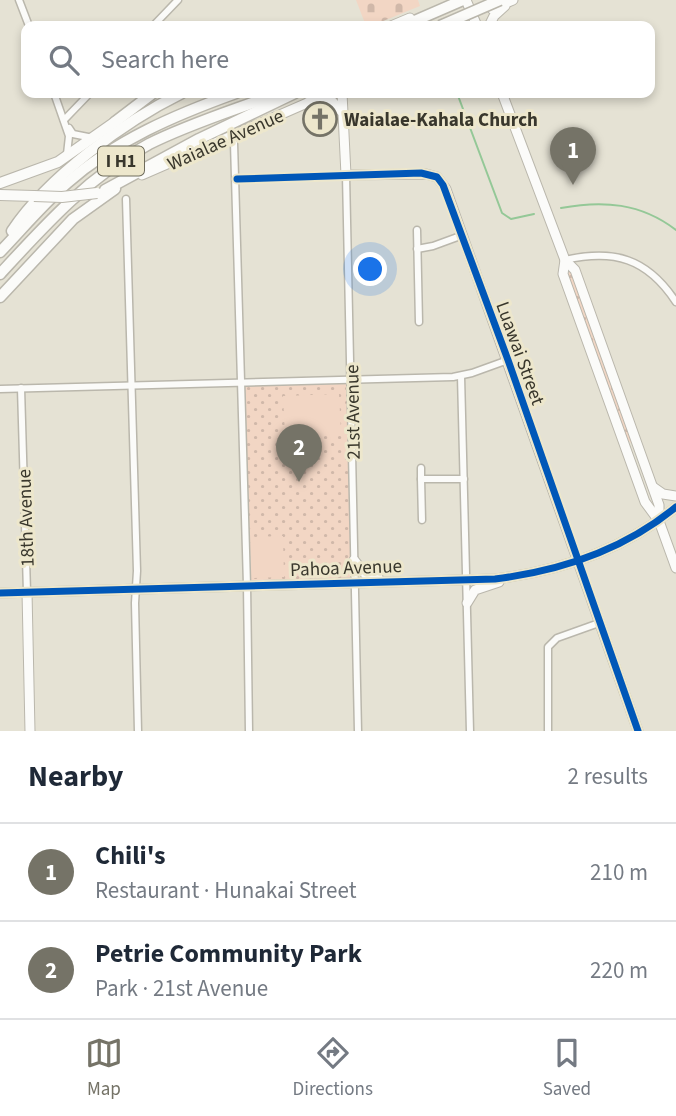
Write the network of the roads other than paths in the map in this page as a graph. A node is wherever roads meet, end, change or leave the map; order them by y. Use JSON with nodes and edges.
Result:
{"nodes":[{"id":1,"x":19,"y":0,"type":"edge"},
{"id":2,"x":178,"y":0,"type":"edge"},
{"id":3,"x":450,"y":0,"type":"edge"},
{"id":4,"x":464,"y":0,"type":"edge"},
{"id":5,"x":507,"y":1,"type":"edge"},
{"id":6,"x":27,"y":21,"type":"edge"},
{"id":7,"x":158,"y":21,"type":"edge"},
{"id":8,"x":402,"y":21,"type":"edge"},
{"id":9,"x":414,"y":21,"type":"edge"},
{"id":10,"x":453,"y":21,"type":"edge"},
{"id":11,"x":475,"y":21,"type":"edge"},
{"id":12,"x":492,"y":21,"type":"edge"},
{"id":13,"x":56,"y":98,"type":"edge"},
{"id":14,"x":85,"y":98,"type":"edge"},
{"id":15,"x":146,"y":98,"type":"edge"},
{"id":16,"x":154,"y":98,"type":"edge"},
{"id":17,"x":173,"y":98,"type":"edge"},
{"id":18,"x":223,"y":98,"type":"edge"},
{"id":19,"x":271,"y":98,"type":"edge"},
{"id":20,"x":272,"y":98,"type":"edge"},
{"id":21,"x":316,"y":98,"type":"edge"},
{"id":22,"x":342,"y":98,"type":"edge"},
{"id":23,"x":504,"y":98,"type":"edge"},
{"id":24,"x":307,"y":103,"type":"junction"},
{"id":25,"x":343,"y":117,"type":"junction"},
{"id":26,"x":64,"y":120,"type":"junction"},
{"id":27,"x":115,"y":122,"type":"junction"},
{"id":28,"x":93,"y":139,"type":"junction"},
{"id":29,"x":234,"y":143,"type":"dead end"},
{"id":30,"x":66,"y":157,"type":"junction"},
{"id":31,"x":346,"y":175,"type":"junction"},
{"id":32,"x":237,"y":178,"type":"junction"},
{"id":33,"x":125,"y":182,"type":"junction"},
{"id":34,"x":0,"y":183,"type":"edge"},
{"id":35,"x":101,"y":191,"type":"junction"},
{"id":36,"x":0,"y":195,"type":"edge"},
{"id":37,"x":125,"y":199,"type":"dead end"},
{"id":38,"x":417,"y":230,"type":"dead end"},
{"id":39,"x":463,"y":235,"type":"junction"},
{"id":40,"x":417,"y":249,"type":"junction"},
{"id":41,"x":0,"y":251,"type":"edge"},
{"id":42,"x":565,"y":260,"type":"junction"},
{"id":43,"x":0,"y":274,"type":"edge"},
{"id":44,"x":0,"y":297,"type":"edge"},
{"id":45,"x":676,"y":302,"type":"edge"},
{"id":46,"x":419,"y":322,"type":"dead end"},
{"id":47,"x":508,"y":360,"type":"junction"},
{"id":48,"x":461,"y":376,"type":"junction"},
{"id":49,"x":352,"y":380,"type":"junction"},
{"id":50,"x":241,"y":382,"type":"junction"},
{"id":51,"x":131,"y":384,"type":"junction"},
{"id":52,"x":21,"y":388,"type":"junction"},
{"id":53,"x":0,"y":389,"type":"edge"},
{"id":54,"x":421,"y":468,"type":"dead end"},
{"id":55,"x":421,"y":479,"type":"junction"},
{"id":56,"x":464,"y":479,"type":"junction"},
{"id":57,"x":652,"y":486,"type":"junction"},
{"id":58,"x":676,"y":496,"type":"edge"},
{"id":59,"x":676,"y":507,"type":"edge"},
{"id":60,"x":422,"y":520,"type":"dead end"},
{"id":61,"x":659,"y":521,"type":"junction"},
{"id":62,"x":354,"y":560,"type":"junction"},
{"id":63,"x":578,"y":561,"type":"junction"},
{"id":64,"x":676,"y":568,"type":"edge"},
{"id":65,"x":524,"y":575,"type":"junction"},
{"id":66,"x":467,"y":579,"type":"junction"},
{"id":67,"x":407,"y":581,"type":"junction"},
{"id":68,"x":355,"y":583,"type":"junction"},
{"id":69,"x":247,"y":585,"type":"junction"},
{"id":70,"x":136,"y":589,"type":"junction"},
{"id":71,"x":27,"y":592,"type":"junction"},
{"id":72,"x":0,"y":593,"type":"edge"},
{"id":73,"x":467,"y":603,"type":"junction"},
{"id":74,"x":599,"y":623,"type":"junction"},
{"id":75,"x":30,"y":731,"type":"edge"},
{"id":76,"x":138,"y":731,"type":"edge"},
{"id":77,"x":249,"y":731,"type":"edge"},
{"id":78,"x":358,"y":731,"type":"edge"},
{"id":79,"x":470,"y":731,"type":"edge"},
{"id":80,"x":548,"y":731,"type":"edge"},
{"id":81,"x":638,"y":731,"type":"edge"}],
"edges":[{"from":1,"to":6,"type":"street"},
{"from":2,"to":7,"type":"street"},
{"from":3,"to":8,"type":"street"},
{"from":4,"to":9,"type":"highway"},
{"from":4,"to":11,"type":"street"},
{"from":5,"to":10,"type":"highway","bridge":true},
{"from":5,"to":11,"type":"street"},
{"from":5,"to":12,"type":"street"},
{"from":13,"to":26,"type":"street"},
{"from":14,"to":26,"type":"street"},
{"from":15,"to":27,"type":"highway"},
{"from":16,"to":27,"type":"street"},
{"from":17,"to":41,"type":"highway"},
{"from":18,"to":41,"type":"highway","number":"I H1"},
{"from":19,"to":43,"type":"highway","number":"I H1"},
{"from":20,"to":35,"type":"highway"},
{"from":21,"to":24,"type":"street","name":"Waialae Avenue"},
{"from":22,"to":25,"type":"street","name":"21st Avenue"},
{"from":23,"to":42,"type":"street"},
{"from":24,"to":25,"type":"street"},
{"from":24,"to":33,"type":"street","name":"Waialae Avenue"},
{"from":25,"to":31,"type":"street","name":"21st Avenue"},
{"from":26,"to":28,"type":"street"},
{"from":26,"to":30,"type":"street"},
{"from":27,"to":28,"type":"main road"},
{"from":28,"to":30,"type":"main road"},
{"from":29,"to":32,"type":"street"},
{"from":30,"to":34,"type":"main road"},
{"from":31,"to":32,"type":"street","name":"Luawai Street"},
{"from":31,"to":39,"type":"street","name":"Luawai Street"},
{"from":31,"to":49,"type":"street","name":"21st Avenue"},
{"from":32,"to":50,"type":"street"},
{"from":33,"to":35,"type":"street","name":"Waialae Avenue"},
{"from":33,"to":44,"type":"highway"},
{"from":35,"to":36,"type":"main road","name":"Waialae Avenue","bridge":true},
{"from":37,"to":51,"type":"street"},
{"from":38,"to":40,"type":"street"},
{"from":39,"to":40,"type":"street"},
{"from":39,"to":47,"type":"street","name":"Luawai Street"},
{"from":40,"to":46,"type":"street"},
{"from":42,"to":45,"type":"street"},
{"from":42,"to":57,"type":"street"},
{"from":42,"to":61,"type":"street"},
{"from":47,"to":48,"type":"street"},
{"from":47,"to":63,"type":"street","name":"Luawai Street"},
{"from":48,"to":49,"type":"street"},
{"from":48,"to":56,"type":"street"},
{"from":49,"to":50,"type":"street"},
{"from":49,"to":62,"type":"street","name":"21st Avenue"},
{"from":50,"to":51,"type":"street"},
{"from":50,"to":69,"type":"street"},
{"from":51,"to":52,"type":"street"},
{"from":51,"to":70,"type":"street"},
{"from":52,"to":53,"type":"street"},
{"from":52,"to":71,"type":"street","name":"18th Avenue"},
{"from":54,"to":55,"type":"street"},
{"from":55,"to":56,"type":"street"},
{"from":55,"to":60,"type":"street"},
{"from":56,"to":66,"type":"street"},
{"from":57,"to":58,"type":"street"},
{"from":57,"to":61,"type":"street"},
{"from":59,"to":61,"type":"street","name":"Pahoa Avenue"},
{"from":61,"to":63,"type":"street","name":"Pahoa Avenue"},
{"from":61,"to":64,"type":"street"},
{"from":62,"to":67,"type":"street"},
{"from":62,"to":68,"type":"street","name":"21st Avenue"},
{"from":63,"to":65,"type":"street","name":"Pahoa Avenue"},
{"from":63,"to":74,"type":"street","name":"Luawai Street"},
{"from":65,"to":66,"type":"street","name":"Pahoa Avenue"},
{"from":65,"to":73,"type":"street"},
{"from":66,"to":67,"type":"street","name":"Pahoa Avenue"},
{"from":66,"to":73,"type":"street"},
{"from":67,"to":68,"type":"street","name":"Pahoa Avenue"},
{"from":68,"to":69,"type":"street","name":"Pahoa Avenue"},
{"from":68,"to":78,"type":"street","name":"21st Avenue"},
{"from":69,"to":70,"type":"street","name":"Pahoa Avenue"},
{"from":69,"to":77,"type":"street"},
{"from":70,"to":71,"type":"street","name":"Pahoa Avenue"},
{"from":70,"to":76,"type":"street"},
{"from":71,"to":72,"type":"street","name":"Pahoa Avenue"},
{"from":71,"to":75,"type":"street","name":"18th Avenue"},
{"from":73,"to":79,"type":"street"},
{"from":74,"to":80,"type":"street"},
{"from":74,"to":81,"type":"street","name":"Luawai Street"}]}
